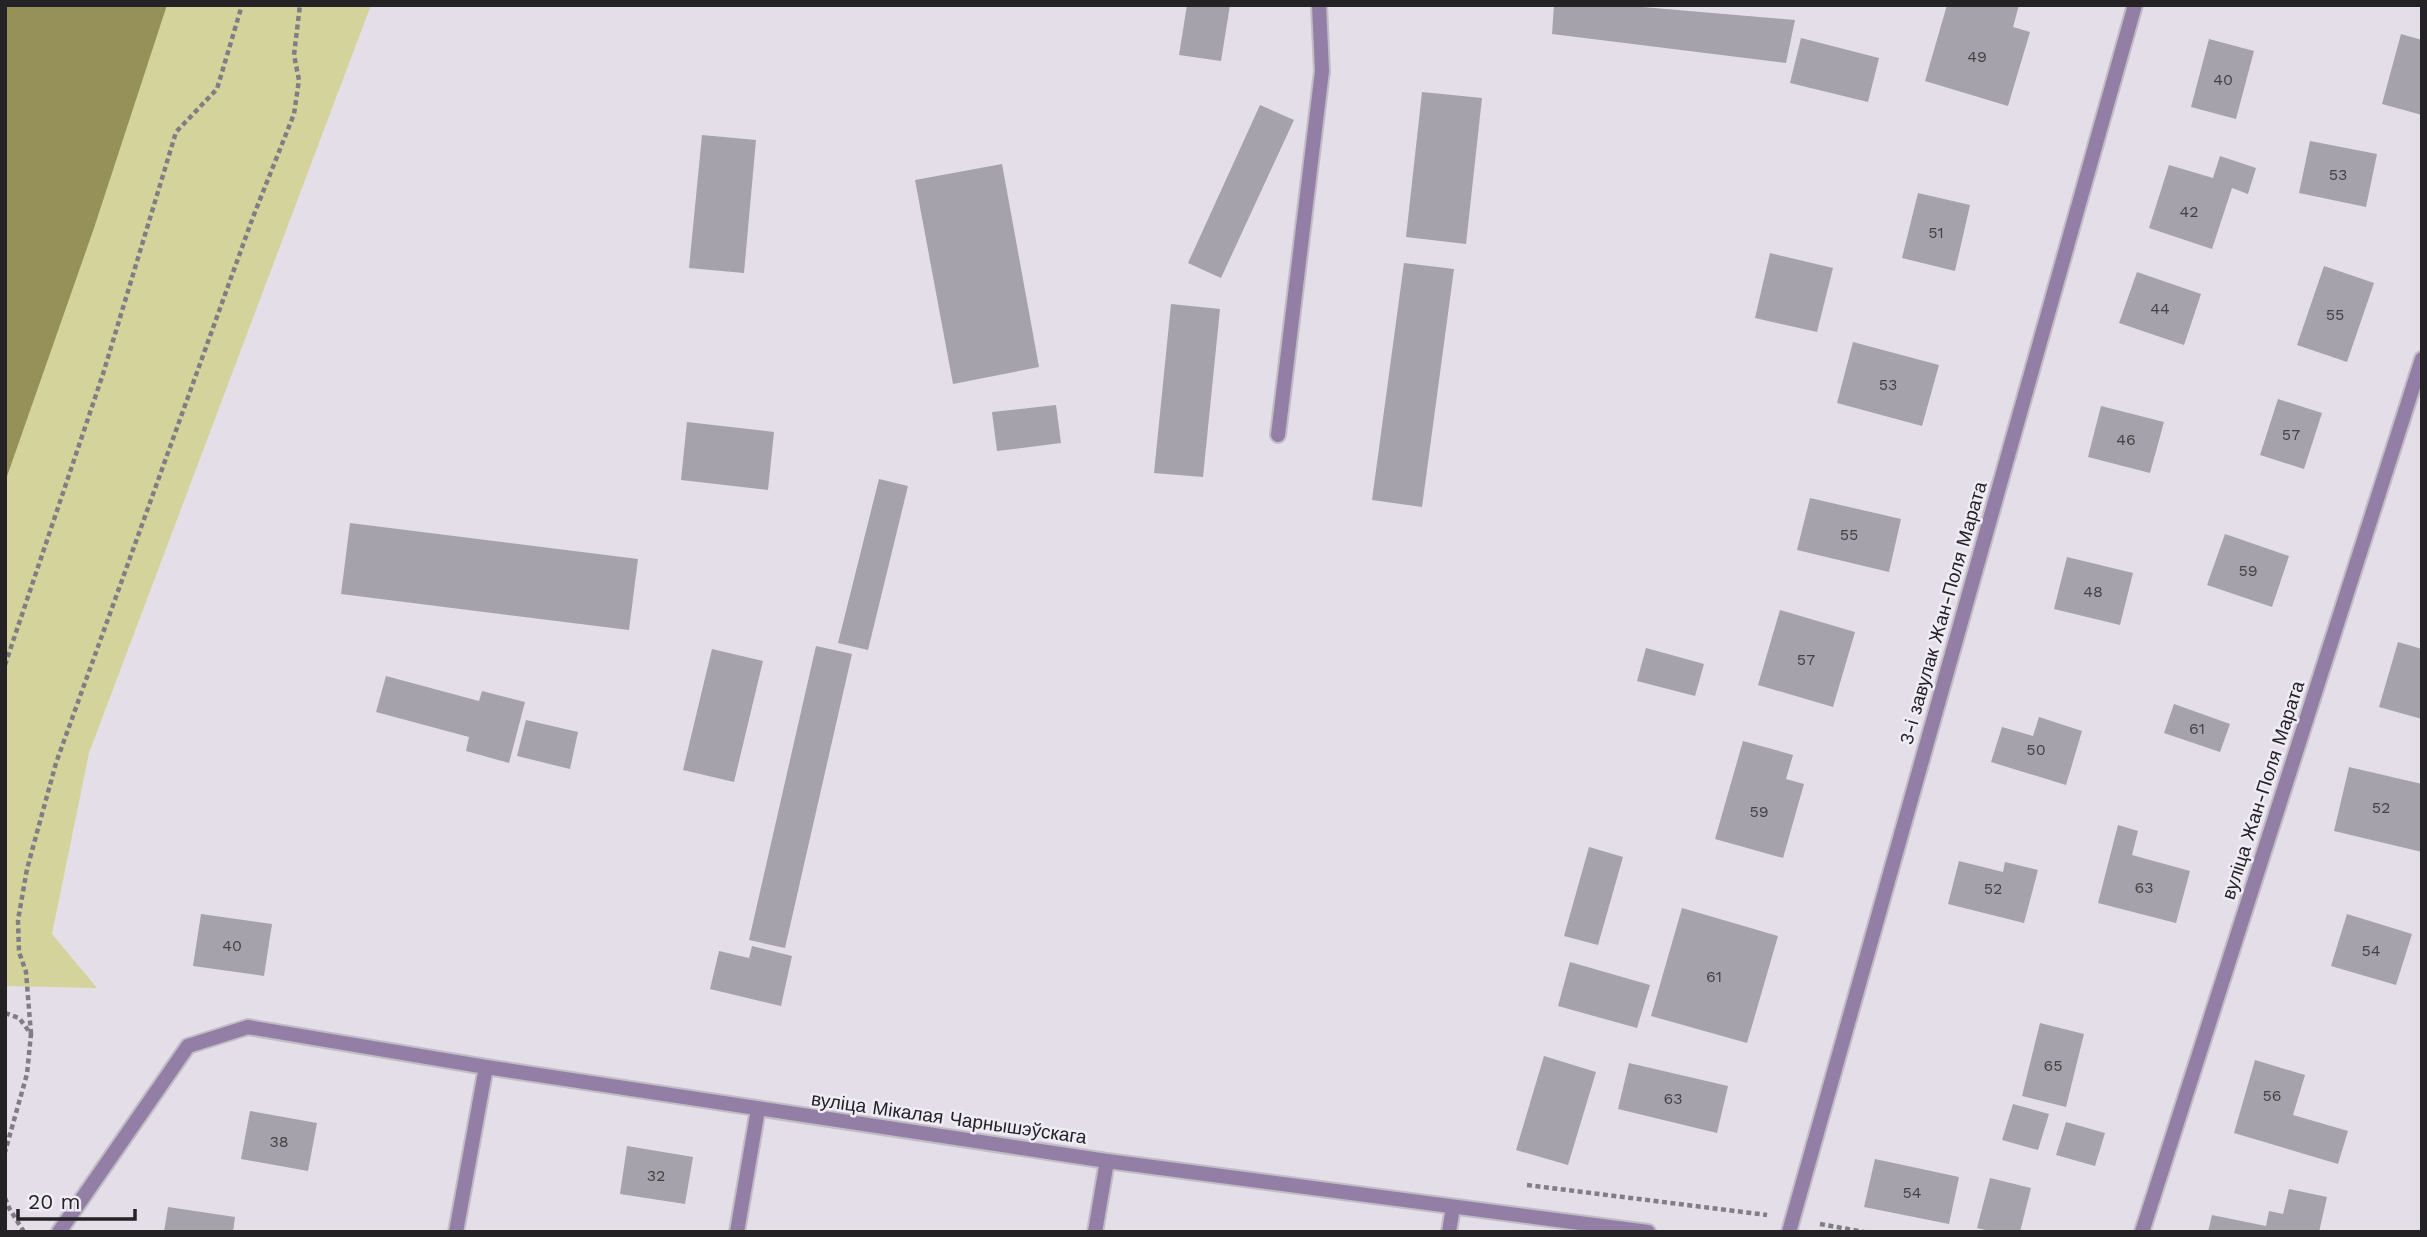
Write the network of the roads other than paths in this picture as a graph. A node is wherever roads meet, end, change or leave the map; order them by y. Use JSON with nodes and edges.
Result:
{"nodes":[{"id":1,"x":1319,"y":5,"type":"edge"},
{"id":2,"x":2135,"y":5,"type":"edge"},
{"id":3,"x":2422,"y":359,"type":"edge"},
{"id":4,"x":1278,"y":435,"type":"dead end"},
{"id":5,"x":486,"y":1067,"type":"junction"},
{"id":6,"x":758,"y":1109,"type":"junction"},
{"id":7,"x":1108,"y":1161,"type":"junction"},
{"id":8,"x":1453,"y":1208,"type":"junction"},
{"id":9,"x":1791,"y":1225,"type":"edge"},
{"id":10,"x":59,"y":1232,"type":"edge"},
{"id":11,"x":456,"y":1232,"type":"edge"},
{"id":12,"x":737,"y":1232,"type":"edge"},
{"id":13,"x":1095,"y":1232,"type":"edge"},
{"id":14,"x":1448,"y":1232,"type":"edge"},
{"id":15,"x":1647,"y":1232,"type":"edge"},
{"id":16,"x":2142,"y":1232,"type":"edge"}],
"edges":[{"from":1,"to":4,"type":"street"},
{"from":2,"to":9,"type":"street","name":"3-і завулак Жан-Поля Марата"},
{"from":3,"to":16,"type":"street","name":"вуліца Жан-Поля Марата"},
{"from":5,"to":6,"type":"street","name":"вуліца Мікалая Чарнышэўскага"},
{"from":5,"to":10,"type":"street","name":"вуліца Мікалая Чарнышэўскага"},
{"from":5,"to":11,"type":"street"},
{"from":6,"to":7,"type":"street","name":"вуліца Мікалая Чарнышэўскага"},
{"from":6,"to":12,"type":"street"},
{"from":7,"to":8,"type":"street","name":"вуліца Мікалая Чарнышэўскага"},
{"from":7,"to":13,"type":"street"},
{"from":8,"to":14,"type":"street"},
{"from":8,"to":15,"type":"street","name":"вуліца Мікалая Чарнышэўскага"}]}
